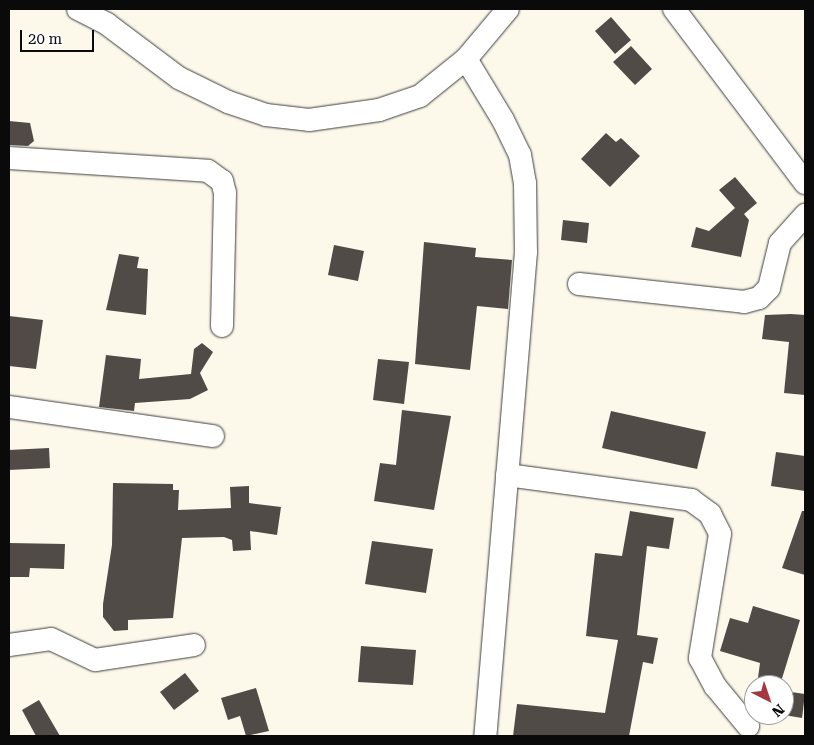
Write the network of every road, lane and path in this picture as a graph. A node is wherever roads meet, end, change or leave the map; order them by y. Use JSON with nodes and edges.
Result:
{"nodes":[{"id":1,"x":78,"y":9,"type":"edge"},
{"id":2,"x":508,"y":9,"type":"edge"},
{"id":3,"x":674,"y":9,"type":"edge"},
{"id":4,"x":466,"y":59,"type":"junction"},
{"id":5,"x":9,"y":158,"type":"edge"},
{"id":6,"x":805,"y":183,"type":"edge"},
{"id":7,"x":805,"y":215,"type":"edge"},
{"id":8,"x":579,"y":284,"type":"dead end"},
{"id":9,"x":222,"y":326,"type":"dead end"},
{"id":10,"x":9,"y":407,"type":"edge"},
{"id":11,"x":212,"y":436,"type":"dead end"},
{"id":12,"x":507,"y":474,"type":"junction"},
{"id":13,"x":13,"y":640,"type":"edge"},
{"id":14,"x":194,"y":645,"type":"dead end"},
{"id":15,"x":748,"y":726,"type":"dead end"},
{"id":16,"x":485,"y":736,"type":"edge"}],
"edges":[{"from":1,"to":4,"type":"street"},
{"from":2,"to":4,"type":"street"},
{"from":3,"to":6,"type":"street"},
{"from":4,"to":12,"type":"street"},
{"from":5,"to":9,"type":"street"},
{"from":7,"to":8,"type":"street"},
{"from":10,"to":11,"type":"street"},
{"from":12,"to":15,"type":"street"},
{"from":12,"to":16,"type":"street"},
{"from":13,"to":14,"type":"street"}]}
